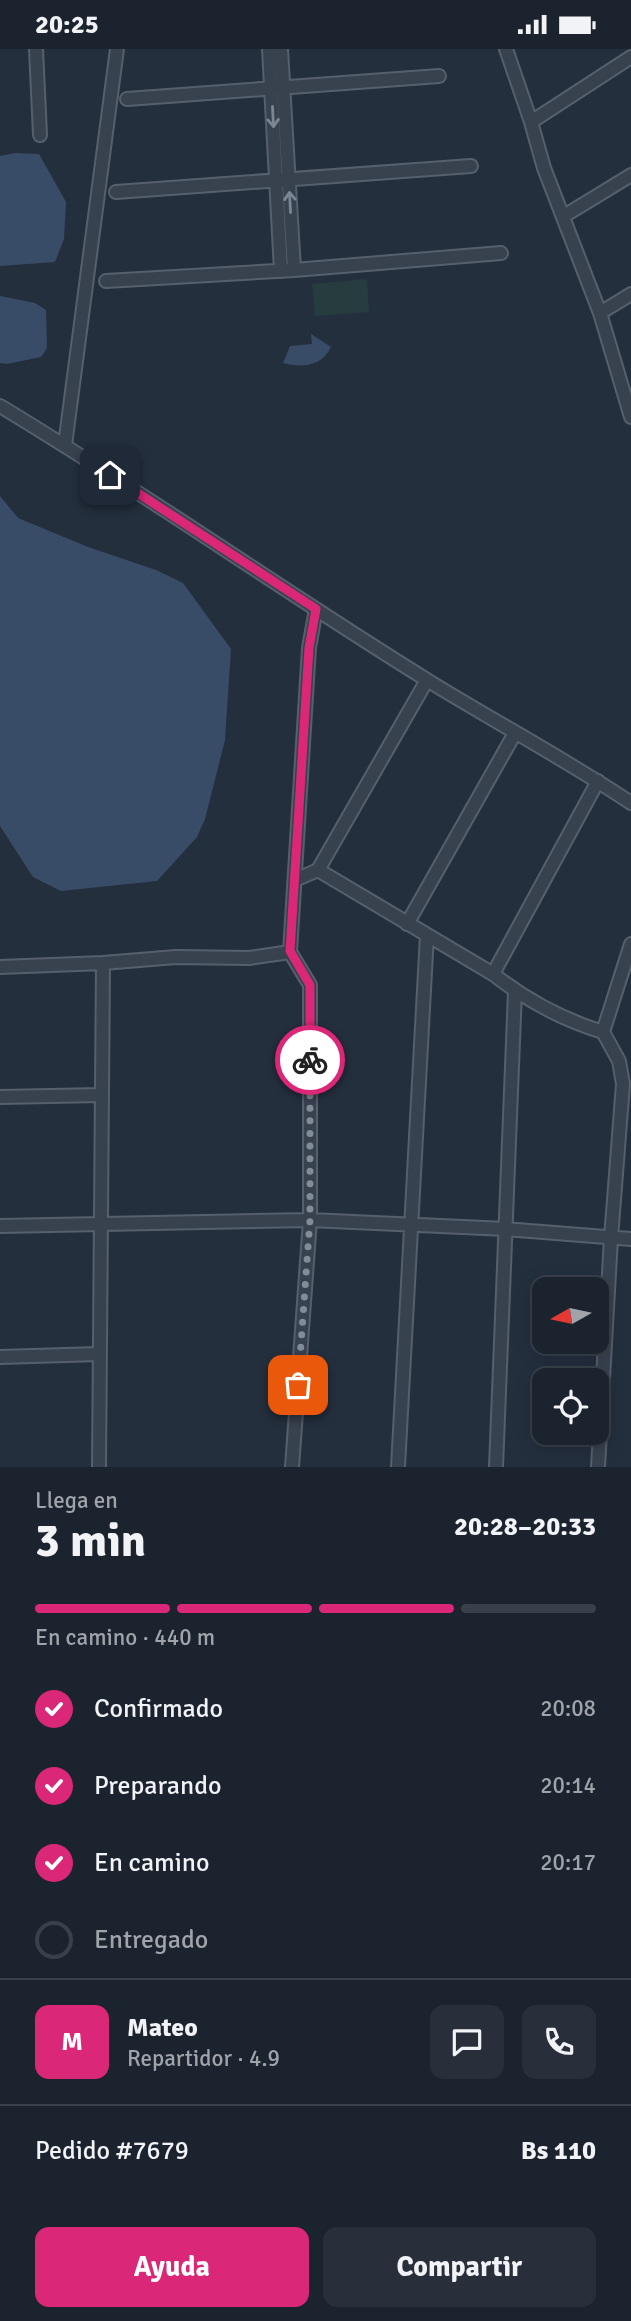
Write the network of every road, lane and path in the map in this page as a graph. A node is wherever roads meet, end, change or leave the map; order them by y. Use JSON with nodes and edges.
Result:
{"nodes":[{"id":1,"x":36,"y":49,"type":"edge"},
{"id":2,"x":117,"y":49,"type":"edge"},
{"id":3,"x":269,"y":49,"type":"edge"},
{"id":4,"x":281,"y":49,"type":"edge"},
{"id":5,"x":506,"y":49,"type":"edge"},
{"id":6,"x":631,"y":57,"type":"edge"},
{"id":7,"x":439,"y":76,"type":"dead end"},
{"id":8,"x":277,"y":89,"type":"junction"},
{"id":9,"x":127,"y":99,"type":"dead end"},
{"id":10,"x":531,"y":122,"type":"junction"},
{"id":11,"x":40,"y":135,"type":"dead end"},
{"id":12,"x":471,"y":166,"type":"dead end"},
{"id":13,"x":631,"y":175,"type":"edge"},
{"id":14,"x":282,"y":178,"type":"junction"},
{"id":15,"x":116,"y":191,"type":"dead end"},
{"id":16,"x":564,"y":216,"type":"junction"},
{"id":17,"x":501,"y":253,"type":"dead end"},
{"id":18,"x":294,"y":270,"type":"junction"},
{"id":19,"x":281,"y":271,"type":"junction"},
{"id":20,"x":106,"y":281,"type":"dead end"},
{"id":21,"x":631,"y":294,"type":"edge"},
{"id":22,"x":600,"y":313,"type":"junction"},
{"id":23,"x":0,"y":406,"type":"edge"},
{"id":24,"x":630,"y":413,"type":"edge"},
{"id":25,"x":65,"y":445,"type":"junction"},
{"id":26,"x":316,"y":609,"type":"junction"},
{"id":27,"x":427,"y":680,"type":"junction"},
{"id":28,"x":516,"y":733,"type":"junction"},
{"id":29,"x":598,"y":781,"type":"junction"},
{"id":30,"x":631,"y":803,"type":"edge"},
{"id":31,"x":318,"y":870,"type":"junction"},
{"id":32,"x":295,"y":880,"type":"junction"},
{"id":33,"x":407,"y":924,"type":"junction"},
{"id":34,"x":427,"y":935,"type":"junction"},
{"id":35,"x":631,"y":944,"type":"edge"},
{"id":36,"x":290,"y":951,"type":"junction"},
{"id":37,"x":103,"y":963,"type":"junction"},
{"id":38,"x":0,"y":967,"type":"edge"},
{"id":39,"x":493,"y":974,"type":"junction"},
{"id":40,"x":515,"y":992,"type":"junction"},
{"id":41,"x":603,"y":1032,"type":"junction"},
{"id":42,"x":102,"y":1095,"type":"junction"},
{"id":43,"x":0,"y":1097,"type":"edge"},
{"id":44,"x":310,"y":1220,"type":"junction"},
{"id":45,"x":100,"y":1223,"type":"junction"},
{"id":46,"x":0,"y":1226,"type":"edge"},
{"id":47,"x":411,"y":1226,"type":"junction"},
{"id":48,"x":506,"y":1229,"type":"junction"},
{"id":49,"x":611,"y":1238,"type":"junction"},
{"id":50,"x":631,"y":1239,"type":"edge"},
{"id":51,"x":99,"y":1354,"type":"junction"},
{"id":52,"x":0,"y":1357,"type":"edge"},
{"id":53,"x":99,"y":1467,"type":"edge"},
{"id":54,"x":292,"y":1467,"type":"edge"},
{"id":55,"x":398,"y":1467,"type":"edge"},
{"id":56,"x":496,"y":1467,"type":"edge"},
{"id":57,"x":598,"y":1467,"type":"edge"}],
"edges":[{"from":1,"to":11,"type":"street"},
{"from":2,"to":25,"type":"street"},
{"from":3,"to":8,"type":"street"},
{"from":4,"to":8,"type":"street"},
{"from":5,"to":10,"type":"street"},
{"from":6,"to":10,"type":"street"},
{"from":7,"to":8,"type":"street"},
{"from":8,"to":9,"type":"street"},
{"from":8,"to":14,"type":"street"},
{"from":10,"to":16,"type":"street"},
{"from":12,"to":14,"type":"street"},
{"from":13,"to":16,"type":"street"},
{"from":14,"to":15,"type":"street"},
{"from":18,"to":14,"type":"street","one_way":true},
{"from":14,"to":19,"type":"street"},
{"from":16,"to":22,"type":"street"},
{"from":17,"to":18,"type":"street"},
{"from":18,"to":19,"type":"street"},
{"from":19,"to":20,"type":"street"},
{"from":21,"to":22,"type":"street"},
{"from":22,"to":24,"type":"street"},
{"from":23,"to":25,"type":"street"},
{"from":25,"to":26,"type":"street"},
{"from":26,"to":27,"type":"street"},
{"from":26,"to":32,"type":"street"},
{"from":27,"to":28,"type":"street"},
{"from":27,"to":31,"type":"street"},
{"from":28,"to":29,"type":"street"},
{"from":28,"to":33,"type":"street"},
{"from":29,"to":30,"type":"street"},
{"from":29,"to":39,"type":"street"},
{"from":31,"to":32,"type":"street"},
{"from":31,"to":33,"type":"street"},
{"from":32,"to":36,"type":"street"},
{"from":33,"to":34,"type":"street"},
{"from":34,"to":39,"type":"street"},
{"from":34,"to":47,"type":"street"},
{"from":35,"to":41,"type":"street"},
{"from":36,"to":37,"type":"street"},
{"from":36,"to":44,"type":"street"},
{"from":37,"to":38,"type":"street"},
{"from":37,"to":42,"type":"street"},
{"from":39,"to":40,"type":"street"},
{"from":40,"to":41,"type":"street"},
{"from":40,"to":48,"type":"street"},
{"from":41,"to":49,"type":"street"},
{"from":42,"to":43,"type":"street"},
{"from":42,"to":45,"type":"street"},
{"from":44,"to":45,"type":"street"},
{"from":44,"to":47,"type":"street"},
{"from":44,"to":54,"type":"street"},
{"from":45,"to":46,"type":"street"},
{"from":45,"to":51,"type":"street"},
{"from":47,"to":48,"type":"street"},
{"from":47,"to":55,"type":"street"},
{"from":48,"to":49,"type":"street"},
{"from":48,"to":56,"type":"street"},
{"from":49,"to":50,"type":"street"},
{"from":49,"to":57,"type":"street"},
{"from":51,"to":52,"type":"street"},
{"from":51,"to":53,"type":"street"}]}
